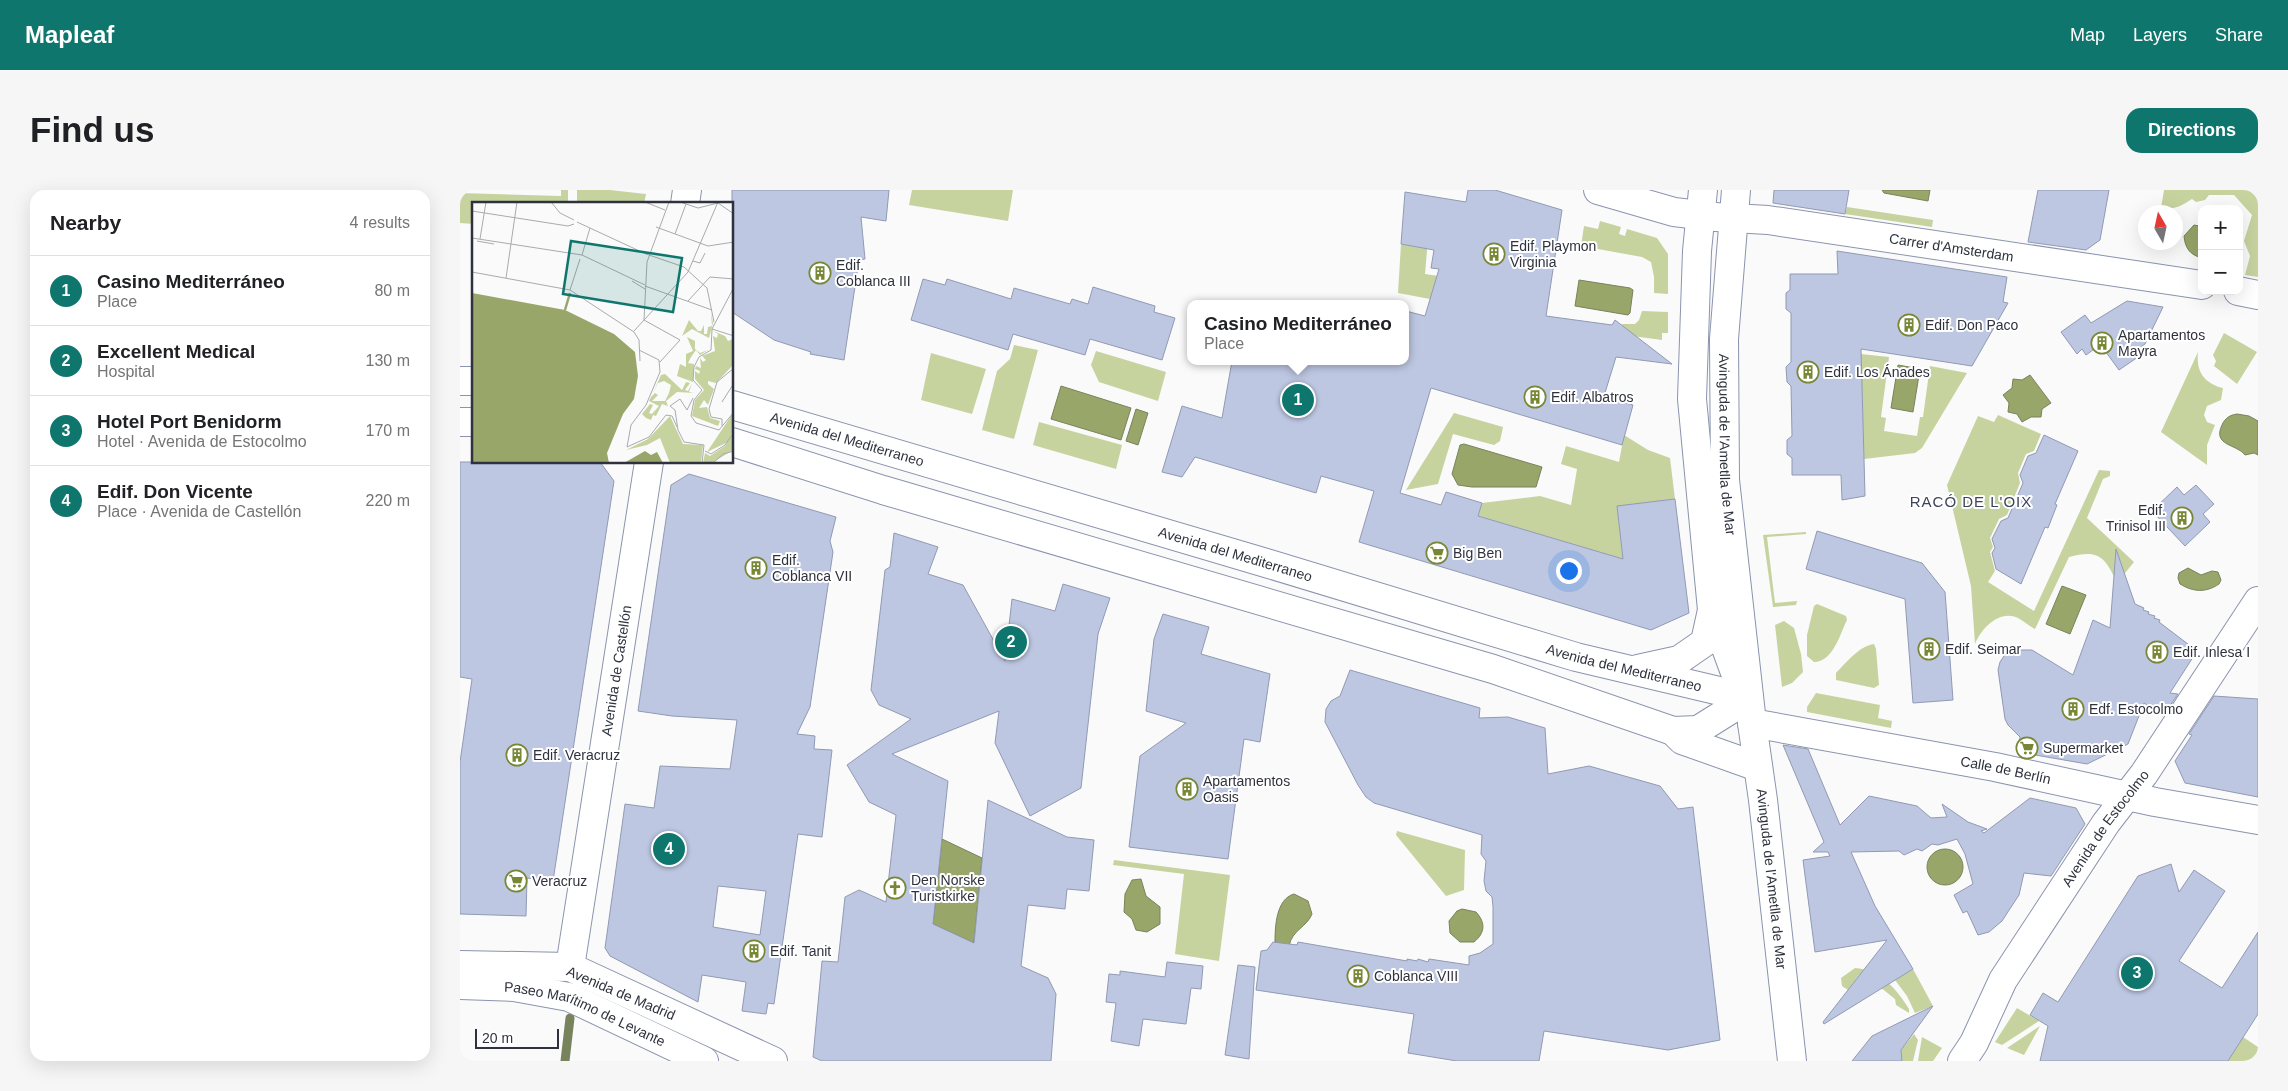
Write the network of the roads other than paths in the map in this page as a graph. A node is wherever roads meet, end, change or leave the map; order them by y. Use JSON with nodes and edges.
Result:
{"nodes":[{"id":1,"x":1598,"y":190,"type":"edge"},
{"id":2,"x":1736,"y":190,"type":"edge"},
{"id":3,"x":1701,"y":203,"type":"edge"},
{"id":4,"x":1734,"y":218,"type":"junction"},
{"id":5,"x":2198,"y":284,"type":"edge"},
{"id":6,"x":2243,"y":292,"type":"edge"},
{"id":7,"x":2258,"y":295,"type":"edge"},
{"id":8,"x":734,"y":406,"type":"edge"},
{"id":9,"x":734,"y":443,"type":"edge"},
{"id":10,"x":649,"y":464,"type":"edge"},
{"id":11,"x":2258,"y":600,"type":"edge"},
{"id":12,"x":1712,"y":610,"type":"junction"},
{"id":13,"x":1630,"y":670,"type":"junction"},
{"id":14,"x":1699,"y":688,"type":"junction"},
{"id":15,"x":1750,"y":711,"type":"junction"},
{"id":16,"x":1710,"y":722,"type":"junction"},
{"id":17,"x":1673,"y":731,"type":"junction"},
{"id":18,"x":1758,"y":767,"type":"junction"},
{"id":19,"x":2128,"y":796,"type":"junction"},
{"id":20,"x":2258,"y":820,"type":"edge"},
{"id":21,"x":460,"y":965,"type":"edge"},
{"id":22,"x":570,"y":968,"type":"junction"},
{"id":23,"x":460,"y":986,"type":"edge"},
{"id":24,"x":704,"y":1061,"type":"edge"},
{"id":25,"x":774,"y":1061,"type":"edge"},
{"id":26,"x":1792,"y":1061,"type":"edge"},
{"id":27,"x":1962,"y":1061,"type":"edge"}],
"edges":[{"from":1,"to":3,"type":"street","name":"Carrer d'Amsterdam"},
{"from":2,"to":4,"type":"street","name":"Avinguda de l'Ametlla de Mar"},
{"from":3,"to":4,"type":"street","name":"Carrer d'Amsterdam"},
{"from":3,"to":12,"type":"street","name":"Avinguda de l'Ametlla de Mar"},
{"from":4,"to":5,"type":"street","name":"Carrer d'Amsterdam"},
{"from":4,"to":15,"type":"street","name":"Avinguda de l'Ametlla de Mar"},
{"from":6,"to":7,"type":"street"},
{"from":8,"to":13,"type":"street","name":"Avenida del Mediterraneo"},
{"from":9,"to":17,"type":"street"},
{"from":10,"to":22,"type":"street","name":"Avenida de Castellón"},
{"from":11,"to":19,"type":"street","name":"Avenida de Estocolmo"},
{"from":12,"to":13,"type":"street","name":"Avinguda de l'Ametlla de Mar"},
{"from":12,"to":15,"type":"street","name":"Avinguda de l'Ametlla de Mar"},
{"from":13,"to":14,"type":"street","name":"Avenida del Mediterraneo"},
{"from":14,"to":15,"type":"street","name":"Calle de Berlín"},
{"from":14,"to":16,"type":"street","name":"Avenida del Mediterraneo"},
{"from":15,"to":16,"type":"street"},
{"from":15,"to":18,"type":"street","name":"Avinguda de l'Ametlla de Mar"},
{"from":15,"to":19,"type":"street","name":"Calle de Berlín"},
{"from":16,"to":17,"type":"street"},
{"from":17,"to":18,"type":"street"},
{"from":18,"to":26,"type":"street","name":"Avinguda de l'Ametlla de Mar"},
{"from":19,"to":20,"type":"street","name":"Calle de Berlín"},
{"from":19,"to":27,"type":"street","name":"Avenida de Estocolmo"},
{"from":21,"to":22,"type":"street","name":"Avenida de Madrid"},
{"from":22,"to":25,"type":"street","name":"Avenida de Madrid"},
{"from":23,"to":24,"type":"street","name":"Paseo Marítimo de Levante"}]}
